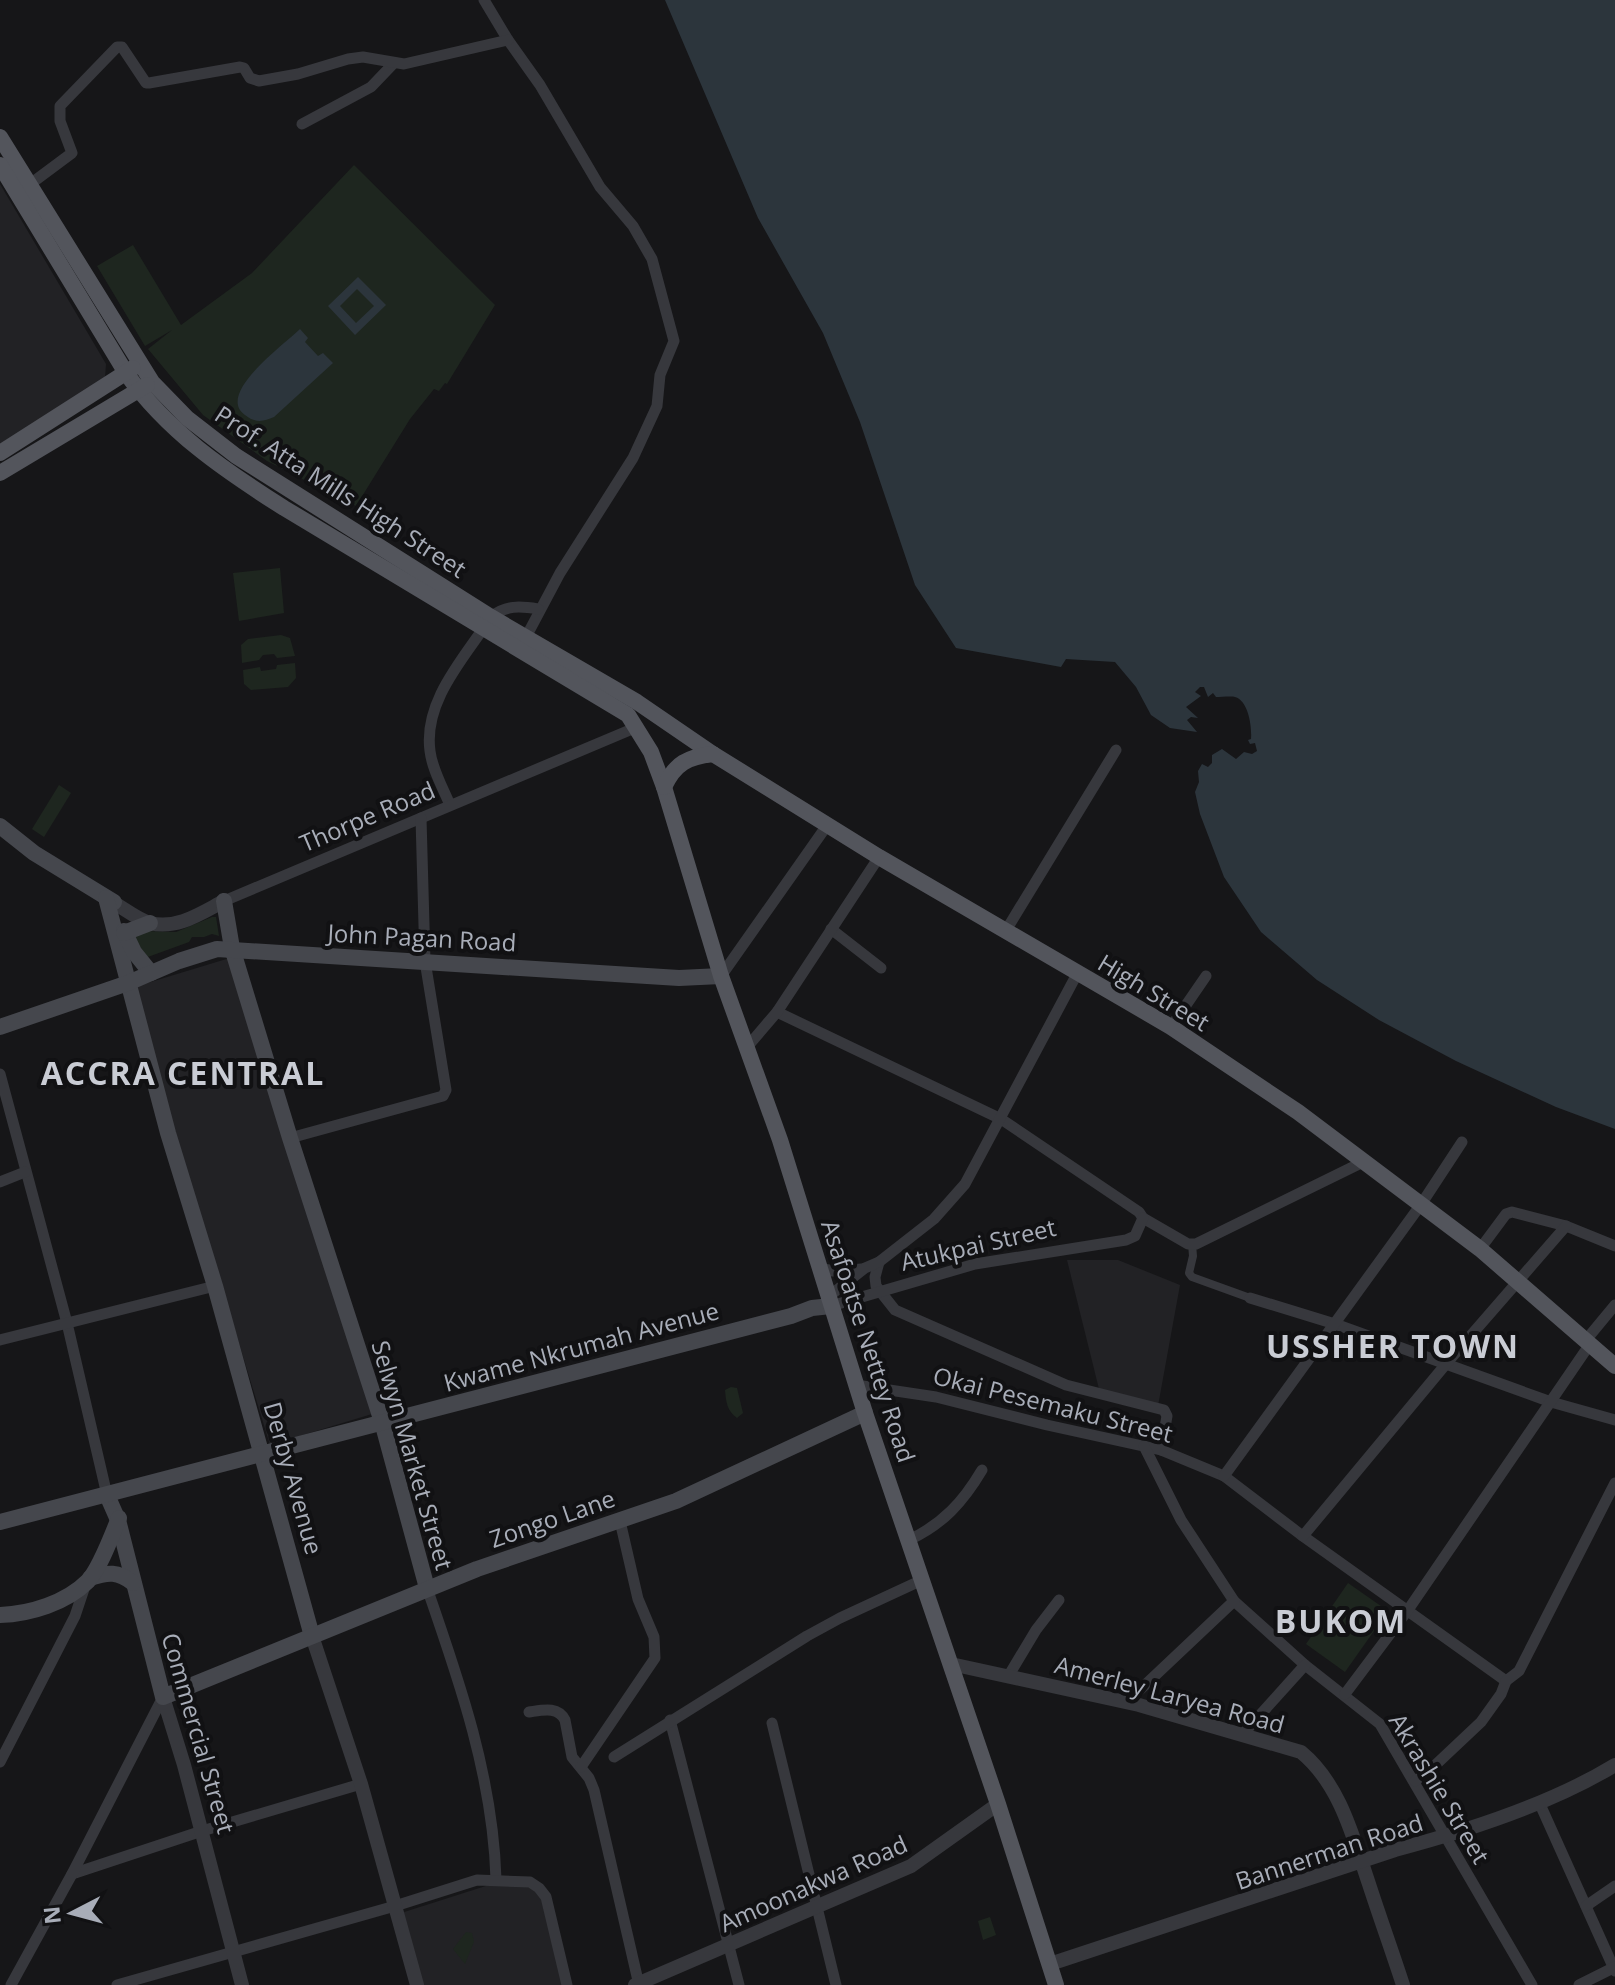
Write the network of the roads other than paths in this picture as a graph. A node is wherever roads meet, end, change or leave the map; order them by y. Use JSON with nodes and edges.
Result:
{"nodes":[{"id":1,"x":484,"y":0,"type":"edge"},
{"id":2,"x":508,"y":40,"type":"junction"},
{"id":3,"x":393,"y":64,"type":"junction"},
{"id":4,"x":302,"y":124,"type":"dead end"},
{"id":5,"x":0,"y":137,"type":"edge"},
{"id":6,"x":0,"y":165,"type":"edge"},
{"id":7,"x":29,"y":185,"type":"junction"},
{"id":8,"x":133,"y":368,"type":"junction"},
{"id":9,"x":145,"y":386,"type":"junction"},
{"id":10,"x":0,"y":453,"type":"edge"},
{"id":11,"x":0,"y":473,"type":"edge"},
{"id":12,"x":538,"y":609,"type":"junction"},
{"id":13,"x":488,"y":623,"type":"junction"},
{"id":14,"x":526,"y":637,"type":"junction"},
{"id":15,"x":634,"y":715,"type":"junction"},
{"id":16,"x":1116,"y":750,"type":"dead end"},
{"id":17,"x":713,"y":754,"type":"junction"},
{"id":18,"x":664,"y":787,"type":"junction"},
{"id":19,"x":450,"y":805,"type":"junction"},
{"id":20,"x":421,"y":818,"type":"junction"},
{"id":21,"x":828,"y":824,"type":"junction"},
{"id":22,"x":0,"y":826,"type":"edge"},
{"id":23,"x":879,"y":857,"type":"junction"},
{"id":24,"x":111,"y":901,"type":"junction"},
{"id":25,"x":224,"y":901,"type":"junction"},
{"id":26,"x":150,"y":923,"type":"junction"},
{"id":27,"x":831,"y":929,"type":"junction"},
{"id":28,"x":1005,"y":932,"type":"junction"},
{"id":29,"x":124,"y":933,"type":"junction"},
{"id":30,"x":232,"y":948,"type":"junction"},
{"id":31,"x":425,"y":961,"type":"junction"},
{"id":32,"x":881,"y":968,"type":"dead end"},
{"id":33,"x":151,"y":973,"type":"junction"},
{"id":34,"x":1077,"y":974,"type":"junction"},
{"id":35,"x":721,"y":976,"type":"junction"},
{"id":36,"x":1206,"y":976,"type":"dead end"},
{"id":37,"x":128,"y":983,"type":"junction"},
{"id":38,"x":777,"y":1012,"type":"junction"},
{"id":39,"x":0,"y":1027,"type":"edge"},
{"id":40,"x":1171,"y":1027,"type":"junction"},
{"id":41,"x":748,"y":1046,"type":"junction"},
{"id":42,"x":0,"y":1074,"type":"edge"},
{"id":43,"x":1001,"y":1119,"type":"junction"},
{"id":44,"x":290,"y":1138,"type":"junction"},
{"id":45,"x":1462,"y":1142,"type":"dead end"},
{"id":46,"x":1363,"y":1162,"type":"junction"},
{"id":47,"x":25,"y":1172,"type":"junction"},
{"id":48,"x":0,"y":1182,"type":"edge"},
{"id":49,"x":1422,"y":1203,"type":"junction"},
{"id":50,"x":1143,"y":1218,"type":"junction"},
{"id":51,"x":1566,"y":1226,"type":"junction"},
{"id":52,"x":1192,"y":1244,"type":"junction"},
{"id":53,"x":1615,"y":1246,"type":"edge"},
{"id":54,"x":1480,"y":1249,"type":"junction"},
{"id":55,"x":879,"y":1262,"type":"junction"},
{"id":56,"x":819,"y":1268,"type":"junction"},
{"id":57,"x":865,"y":1268,"type":"junction"},
{"id":58,"x":1520,"y":1281,"type":"junction"},
{"id":59,"x":215,"y":1286,"type":"junction"},
{"id":60,"x":880,"y":1292,"type":"junction"},
{"id":61,"x":1250,"y":1298,"type":"joint"},
{"id":62,"x":830,"y":1301,"type":"junction"},
{"id":63,"x":1615,"y":1305,"type":"edge"},
{"id":64,"x":67,"y":1323,"type":"junction"},
{"id":65,"x":1335,"y":1324,"type":"junction"},
{"id":66,"x":0,"y":1340,"type":"edge"},
{"id":67,"x":1588,"y":1342,"type":"junction"},
{"id":68,"x":1446,"y":1364,"type":"junction"},
{"id":69,"x":1615,"y":1366,"type":"edge"},
{"id":70,"x":856,"y":1385,"type":"junction"},
{"id":71,"x":1551,"y":1402,"type":"junction"},
{"id":72,"x":865,"y":1413,"type":"junction"},
{"id":73,"x":1615,"y":1420,"type":"edge"},
{"id":74,"x":382,"y":1422,"type":"junction"},
{"id":75,"x":1144,"y":1446,"type":"junction"},
{"id":76,"x":1161,"y":1450,"type":"junction"},
{"id":77,"x":262,"y":1454,"type":"junction"},
{"id":78,"x":982,"y":1470,"type":"dead end"},
{"id":79,"x":1224,"y":1476,"type":"junction"},
{"id":80,"x":1615,"y":1483,"type":"edge"},
{"id":81,"x":130,"y":1487,"type":"junction"},
{"id":82,"x":107,"y":1495,"type":"junction"},
{"id":83,"x":118,"y":1520,"type":"junction"},
{"id":84,"x":620,"y":1521,"type":"junction"},
{"id":85,"x":0,"y":1522,"type":"edge"},
{"id":86,"x":1303,"y":1536,"type":"junction"},
{"id":87,"x":909,"y":1540,"type":"junction"},
{"id":88,"x":88,"y":1580,"type":"junction"},
{"id":89,"x":922,"y":1580,"type":"junction"},
{"id":90,"x":133,"y":1583,"type":"junction"},
{"id":91,"x":427,"y":1588,"type":"junction"},
{"id":92,"x":1059,"y":1600,"type":"dead end"},
{"id":93,"x":1234,"y":1601,"type":"junction"},
{"id":94,"x":1408,"y":1610,"type":"junction"},
{"id":95,"x":0,"y":1615,"type":"edge"},
{"id":96,"x":312,"y":1636,"type":"junction"},
{"id":97,"x":951,"y":1664,"type":"junction"},
{"id":98,"x":1305,"y":1665,"type":"junction"},
{"id":99,"x":1009,"y":1675,"type":"junction"},
{"id":100,"x":1506,"y":1681,"type":"junction"},
{"id":101,"x":1345,"y":1694,"type":"junction"},
{"id":102,"x":163,"y":1697,"type":"junction"},
{"id":103,"x":1127,"y":1702,"type":"junction"},
{"id":104,"x":529,"y":1712,"type":"dead end"},
{"id":105,"x":670,"y":1720,"type":"junction"},
{"id":106,"x":772,"y":1723,"type":"dead end"},
{"id":107,"x":1242,"y":1735,"type":"junction"},
{"id":108,"x":614,"y":1757,"type":"dead end"},
{"id":109,"x":0,"y":1762,"type":"edge"},
{"id":110,"x":1615,"y":1765,"type":"edge"},
{"id":111,"x":581,"y":1767,"type":"junction"},
{"id":112,"x":1415,"y":1781,"type":"junction"},
{"id":113,"x":361,"y":1784,"type":"junction"},
{"id":114,"x":1539,"y":1802,"type":"junction"},
{"id":115,"x":998,"y":1804,"type":"junction"},
{"id":116,"x":202,"y":1831,"type":"junction"},
{"id":117,"x":1446,"y":1837,"type":"junction"},
{"id":118,"x":1361,"y":1861,"type":"junction"},
{"id":119,"x":72,"y":1874,"type":"junction"},
{"id":120,"x":496,"y":1879,"type":"junction"},
{"id":121,"x":1615,"y":1886,"type":"edge"},
{"id":122,"x":395,"y":1906,"type":"junction"},
{"id":123,"x":1586,"y":1906,"type":"junction"},
{"id":124,"x":818,"y":1907,"type":"junction"},
{"id":125,"x":728,"y":1945,"type":"junction"},
{"id":126,"x":233,"y":1953,"type":"junction"},
{"id":127,"x":1050,"y":1964,"type":"junction"},
{"id":128,"x":1614,"y":1969,"type":"edge"},
{"id":129,"x":11,"y":1985,"type":"edge"},
{"id":130,"x":117,"y":1985,"type":"edge"},
{"id":131,"x":242,"y":1985,"type":"edge"},
{"id":132,"x":417,"y":1985,"type":"edge"},
{"id":133,"x":567,"y":1985,"type":"edge"},
{"id":134,"x":638,"y":1985,"type":"edge"},
{"id":135,"x":739,"y":1985,"type":"edge"},
{"id":136,"x":836,"y":1985,"type":"edge"},
{"id":137,"x":1056,"y":1985,"type":"edge"},
{"id":138,"x":1403,"y":1985,"type":"edge"},
{"id":139,"x":1532,"y":1985,"type":"edge"},
{"id":140,"x":1579,"y":1985,"type":"edge"}],
"edges":[{"from":1,"to":2,"type":"street"},
{"from":2,"to":3,"type":"street"},
{"from":2,"to":12,"type":"street"},
{"from":3,"to":4,"type":"street"},
{"from":3,"to":7,"type":"street"},
{"from":5,"to":7,"type":"main road","name":"Prof. Atta Mills High Street"},
{"from":6,"to":8,"type":"main road","name":"Prof. Atta Mills High Street"},
{"from":7,"to":8,"type":"main road","name":"Prof. Atta Mills High Street"},
{"from":8,"to":9,"type":"main road","name":"Prof. Atta Mills High Street"},
{"from":8,"to":10,"type":"main road"},
{"from":9,"to":11,"type":"main road"},
{"from":9,"to":13,"type":"main road","name":"Prof. Atta Mills High Street"},
{"from":12,"to":13,"type":"street"},
{"from":12,"to":14,"type":"street"},
{"from":13,"to":14,"type":"main road","name":"Prof. Atta Mills High Street"},
{"from":13,"to":15,"type":"main road","name":"Prof. Atta Mills High Street"},
{"from":13,"to":19,"type":"street"},
{"from":14,"to":15,"type":"main road","name":"Prof. Atta Mills High Street"},
{"from":15,"to":17,"type":"main road","name":"High Street"},
{"from":15,"to":18,"type":"main road","name":"Asafoatse Nettey Road"},
{"from":15,"to":19,"type":"street","name":"Thorpe Road"},
{"from":16,"to":28,"type":"street"},
{"from":17,"to":18,"type":"main road"},
{"from":17,"to":21,"type":"main road","name":"High Street"},
{"from":18,"to":35,"type":"main road","name":"Asafoatse Nettey Road"},
{"from":19,"to":20,"type":"street","name":"Thorpe Road"},
{"from":20,"to":25,"type":"street","name":"Thorpe Road"},
{"from":20,"to":31,"type":"street"},
{"from":21,"to":23,"type":"main road","name":"High Street"},
{"from":21,"to":35,"type":"street"},
{"from":22,"to":24,"type":"main road"},
{"from":23,"to":27,"type":"street"},
{"from":23,"to":28,"type":"main road","name":"High Street"},
{"from":24,"to":26,"type":"street"},
{"from":24,"to":29,"type":"main road"},
{"from":24,"to":37,"type":"main road","name":"Derby Avenue"},
{"from":25,"to":26,"type":"street","name":"Thorpe Road"},
{"from":25,"to":30,"type":"main road","name":"Selwyn Market Street"},
{"from":26,"to":29,"type":"main road"},
{"from":27,"to":32,"type":"street"},
{"from":27,"to":38,"type":"street"},
{"from":28,"to":34,"type":"main road","name":"High Street"},
{"from":29,"to":33,"type":"main road"},
{"from":30,"to":31,"type":"main road","name":"John Pagan Road"},
{"from":30,"to":33,"type":"main road","name":"John Pagan Road"},
{"from":30,"to":44,"type":"main road","name":"Selwyn Market Street"},
{"from":31,"to":35,"type":"main road","name":"John Pagan Road"},
{"from":31,"to":44,"type":"street"},
{"from":33,"to":37,"type":"main road","name":"John Pagan Road"},
{"from":34,"to":40,"type":"main road","name":"High Street"},
{"from":34,"to":43,"type":"street"},
{"from":35,"to":41,"type":"main road","name":"Asafoatse Nettey Road"},
{"from":36,"to":40,"type":"street"},
{"from":37,"to":39,"type":"main road","name":"John Pagan Road"},
{"from":37,"to":59,"type":"main road","name":"Derby Avenue"},
{"from":38,"to":41,"type":"street"},
{"from":38,"to":43,"type":"street"},
{"from":40,"to":46,"type":"main road","name":"High Street"},
{"from":41,"to":56,"type":"main road","name":"Asafoatse Nettey Road"},
{"from":42,"to":47,"type":"street"},
{"from":43,"to":50,"type":"street"},
{"from":43,"to":55,"type":"street"},
{"from":44,"to":74,"type":"main road","name":"Selwyn Market Street"},
{"from":45,"to":49,"type":"street"},
{"from":46,"to":49,"type":"main road","name":"High Street"},
{"from":46,"to":52,"type":"street"},
{"from":47,"to":48,"type":"street"},
{"from":47,"to":64,"type":"street"},
{"from":49,"to":54,"type":"main road","name":"High Street"},
{"from":49,"to":65,"type":"street"},
{"from":50,"to":52,"type":"street"},
{"from":50,"to":60,"type":"street","name":"Atukpai Street"},
{"from":51,"to":53,"type":"street"},
{"from":51,"to":54,"type":"street"},
{"from":51,"to":58,"type":"street"},
{"from":52,"to":61,"type":"street"},
{"from":54,"to":58,"type":"main road","name":"High Street"},
{"from":55,"to":57,"type":"street"},
{"from":55,"to":60,"type":"street"},
{"from":56,"to":57,"type":"street"},
{"from":56,"to":62,"type":"main road","name":"Asafoatse Nettey Road"},
{"from":57,"to":62,"type":"street"},
{"from":58,"to":67,"type":"main road","name":"High Street"},
{"from":58,"to":68,"type":"street"},
{"from":59,"to":64,"type":"street"},
{"from":59,"to":77,"type":"main road","name":"Derby Avenue"},
{"from":60,"to":62,"type":"street","name":"Atukpai Street"},
{"from":60,"to":76,"type":"street"},
{"from":61,"to":65,"type":"street"},
{"from":62,"to":70,"type":"main road","name":"Asafoatse Nettey Road"},
{"from":62,"to":74,"type":"main road","name":"Kwame Nkrumah Avenue"},
{"from":63,"to":67,"type":"street"},
{"from":64,"to":66,"type":"street"},
{"from":64,"to":82,"type":"street"},
{"from":65,"to":68,"type":"street"},
{"from":65,"to":79,"type":"street"},
{"from":67,"to":69,"type":"main road","name":"High Street"},
{"from":67,"to":71,"type":"street"},
{"from":68,"to":71,"type":"street"},
{"from":68,"to":86,"type":"street"},
{"from":70,"to":72,"type":"main road","name":"Asafoatse Nettey Road"},
{"from":70,"to":75,"type":"street","name":"Okai Pesemaku Street"},
{"from":71,"to":73,"type":"street"},
{"from":71,"to":94,"type":"street"},
{"from":72,"to":84,"type":"main road","name":"Zongo Lane"},
{"from":72,"to":87,"type":"main road","name":"Asafoatse Nettey Road"},
{"from":74,"to":77,"type":"main road","name":"Kwame Nkrumah Avenue"},
{"from":74,"to":91,"type":"main road","name":"Selwyn Market Street"},
{"from":75,"to":76,"type":"street","name":"Okai Pesemaku Street"},
{"from":75,"to":93,"type":"street","name":"Akrashie Street"},
{"from":76,"to":79,"type":"street","name":"Okai Pesemaku Street"},
{"from":77,"to":81,"type":"main road","name":"Kwame Nkrumah Avenue"},
{"from":77,"to":96,"type":"main road","name":"Derby Avenue"},
{"from":78,"to":87,"type":"street"},
{"from":79,"to":86,"type":"street","name":"Okai Pesemaku Street"},
{"from":80,"to":100,"type":"street"},
{"from":81,"to":82,"type":"main road","name":"Kwame Nkrumah Avenue"},
{"from":81,"to":83,"type":"main road"},
{"from":82,"to":83,"type":"main road","name":"Commercial Street"},
{"from":82,"to":85,"type":"main road","name":"Kwame Nkrumah Avenue"},
{"from":83,"to":88,"type":"main road"},
{"from":83,"to":90,"type":"main road","name":"Commercial Street"},
{"from":84,"to":91,"type":"main road","name":"Zongo Lane"},
{"from":84,"to":111,"type":"street"},
{"from":86,"to":94,"type":"street","name":"Okai Pesemaku Street"},
{"from":87,"to":89,"type":"main road","name":"Asafoatse Nettey Road"},
{"from":88,"to":90,"type":"main road"},
{"from":88,"to":95,"type":"main road"},
{"from":88,"to":109,"type":"street"},
{"from":89,"to":97,"type":"main road","name":"Asafoatse Nettey Road"},
{"from":89,"to":105,"type":"street"},
{"from":90,"to":102,"type":"main road","name":"Commercial Street"},
{"from":91,"to":96,"type":"main road","name":"Zongo Lane"},
{"from":91,"to":120,"type":"street","name":"Selwyn Market Street"},
{"from":92,"to":99,"type":"street"},
{"from":93,"to":98,"type":"street","name":"Akrashie Street"},
{"from":93,"to":103,"type":"street"},
{"from":94,"to":100,"type":"street","name":"Okai Pesemaku Street"},
{"from":94,"to":101,"type":"street"},
{"from":96,"to":102,"type":"main road","name":"Zongo Lane"},
{"from":96,"to":113,"type":"street","name":"Derby Avenue"},
{"from":97,"to":99,"type":"street","name":"Amerley Laryea Road"},
{"from":97,"to":115,"type":"main road","name":"Asafoatse Nettey Road"},
{"from":98,"to":101,"type":"street","name":"Akrashie Street"},
{"from":98,"to":107,"type":"street"},
{"from":99,"to":103,"type":"street","name":"Amerley Laryea Road"},
{"from":100,"to":112,"type":"street"},
{"from":101,"to":112,"type":"street","name":"Akrashie Street"},
{"from":102,"to":116,"type":"street","name":"Commercial Street"},
{"from":102,"to":119,"type":"street"},
{"from":103,"to":107,"type":"street","name":"Amerley Laryea Road"},
{"from":104,"to":111,"type":"street"},
{"from":105,"to":108,"type":"street"},
{"from":105,"to":125,"type":"street"},
{"from":106,"to":124,"type":"street"},
{"from":107,"to":118,"type":"street","name":"Amerley Laryea Road"},
{"from":110,"to":114,"type":"street","name":"Bannerman Road"},
{"from":111,"to":134,"type":"street"},
{"from":112,"to":117,"type":"street","name":"Akrashie Street"},
{"from":113,"to":116,"type":"street"},
{"from":113,"to":122,"type":"street","name":"Derby Avenue"},
{"from":114,"to":117,"type":"street","name":"Bannerman Road"},
{"from":114,"to":123,"type":"street"},
{"from":115,"to":124,"type":"street","name":"Amoonakwa Road"},
{"from":115,"to":127,"type":"main road","name":"Asafoatse Nettey Road"},
{"from":116,"to":119,"type":"street"},
{"from":116,"to":126,"type":"street","name":"Commercial Street"},
{"from":117,"to":118,"type":"street","name":"Bannerman Road"},
{"from":117,"to":139,"type":"street","name":"Akrashie Street"},
{"from":118,"to":127,"type":"street","name":"Bannerman Road"},
{"from":118,"to":138,"type":"street","name":"Amerley Laryea Road"},
{"from":119,"to":129,"type":"street"},
{"from":120,"to":122,"type":"street"},
{"from":120,"to":133,"type":"street"},
{"from":121,"to":123,"type":"street"},
{"from":122,"to":126,"type":"street"},
{"from":122,"to":132,"type":"street","name":"Derby Avenue"},
{"from":123,"to":128,"type":"street"},
{"from":124,"to":125,"type":"street","name":"Amoonakwa Road"},
{"from":124,"to":136,"type":"street"},
{"from":125,"to":134,"type":"street","name":"Amoonakwa Road"},
{"from":125,"to":135,"type":"street"},
{"from":126,"to":130,"type":"street"},
{"from":126,"to":131,"type":"street","name":"Commercial Street"},
{"from":127,"to":137,"type":"main road","name":"Asafoatse Nettey Road"},
{"from":128,"to":140,"type":"street"}]}
